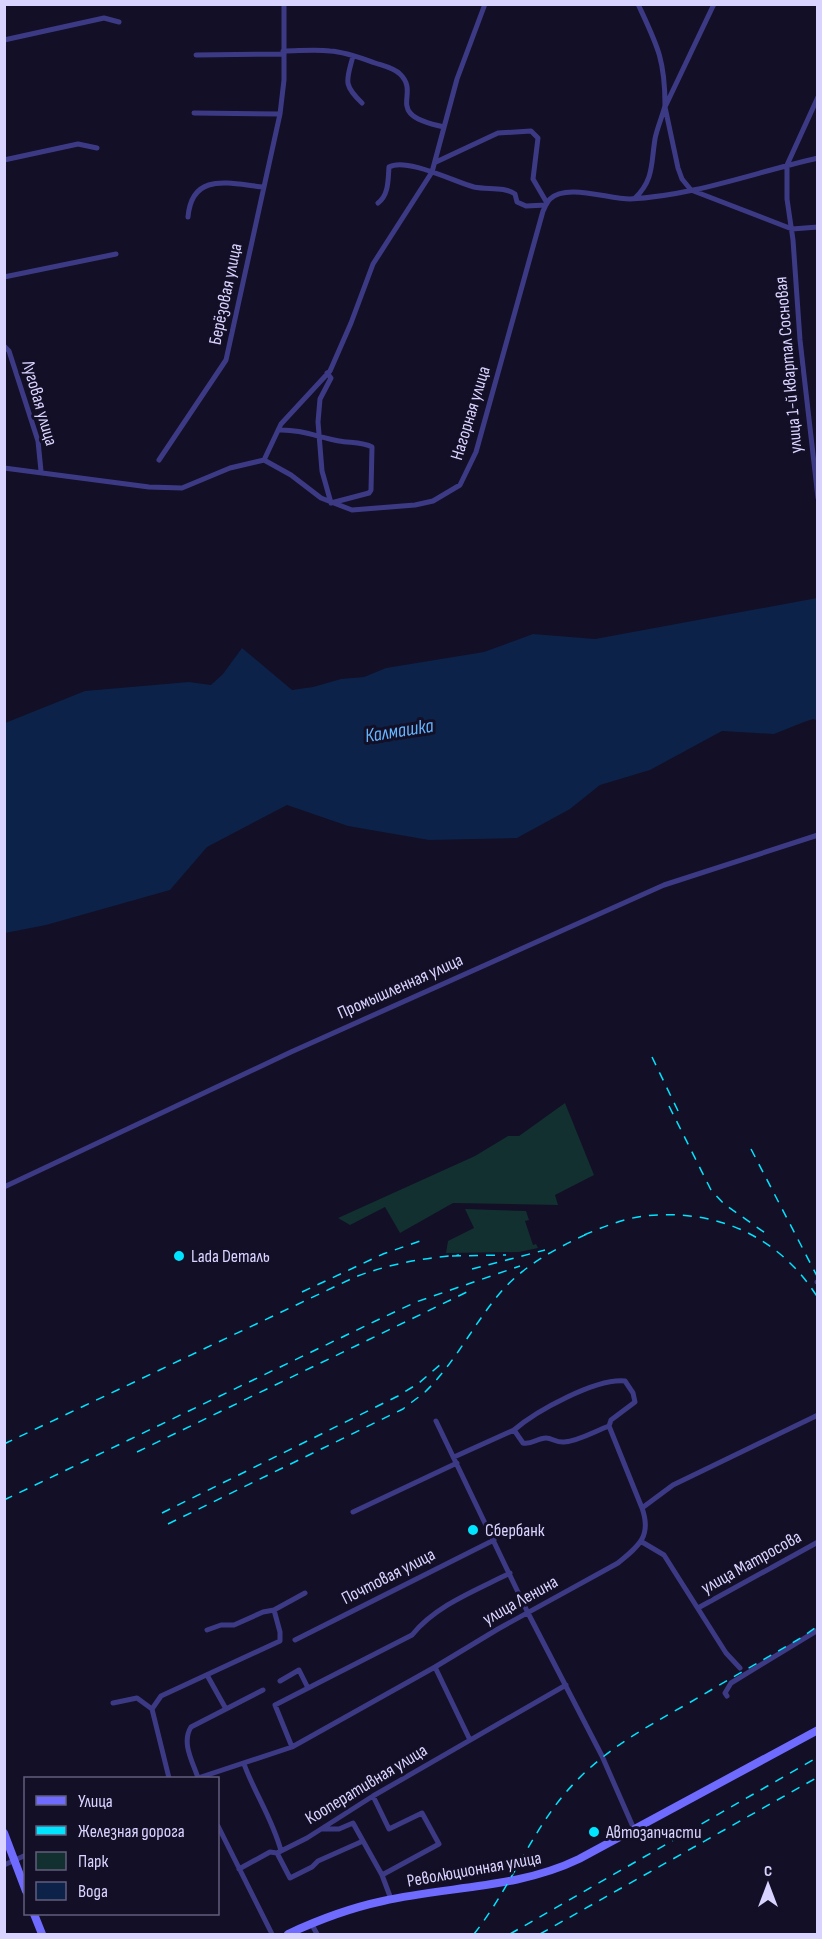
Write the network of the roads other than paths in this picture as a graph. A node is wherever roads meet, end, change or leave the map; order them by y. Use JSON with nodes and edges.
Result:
{"nodes":[{"id":1,"x":284,"y":4,"type":"edge"},
{"id":2,"x":485,"y":4,"type":"edge"},
{"id":3,"x":638,"y":4,"type":"edge"},
{"id":4,"x":714,"y":4,"type":"edge"},
{"id":5,"x":119,"y":22,"type":"dead end"},
{"id":6,"x":4,"y":40,"type":"edge"},
{"id":7,"x":284,"y":52,"type":"junction"},
{"id":8,"x":196,"y":55,"type":"dead end"},
{"id":9,"x":353,"y":56,"type":"junction"},
{"id":10,"x":818,"y":97,"type":"edge"},
{"id":11,"x":362,"y":103,"type":"dead end"},
{"id":12,"x":666,"y":107,"type":"junction"},
{"id":13,"x":194,"y":113,"type":"dead end"},
{"id":14,"x":280,"y":114,"type":"junction"},
{"id":15,"x":444,"y":127,"type":"junction"},
{"id":16,"x":97,"y":148,"type":"dead end"},
{"id":17,"x":818,"y":158,"type":"edge"},
{"id":18,"x":4,"y":160,"type":"edge"},
{"id":19,"x":436,"y":162,"type":"junction"},
{"id":20,"x":787,"y":165,"type":"junction"},
{"id":21,"x":432,"y":172,"type":"junction"},
{"id":22,"x":264,"y":187,"type":"junction"},
{"id":23,"x":691,"y":190,"type":"junction"},
{"id":24,"x":635,"y":198,"type":"junction"},
{"id":25,"x":378,"y":203,"type":"dead end"},
{"id":26,"x":545,"y":207,"type":"junction"},
{"id":27,"x":188,"y":217,"type":"dead end"},
{"id":28,"x":818,"y":227,"type":"edge"},
{"id":29,"x":792,"y":229,"type":"junction"},
{"id":30,"x":116,"y":254,"type":"dead end"},
{"id":31,"x":4,"y":277,"type":"edge"},
{"id":32,"x":4,"y":346,"type":"edge"},
{"id":33,"x":327,"y":373,"type":"junction"},
{"id":34,"x":278,"y":430,"type":"junction"},
{"id":35,"x":320,"y":437,"type":"junction"},
{"id":36,"x":159,"y":460,"type":"dead end"},
{"id":37,"x":264,"y":460,"type":"junction"},
{"id":38,"x":4,"y":468,"type":"edge"},
{"id":39,"x":41,"y":471,"type":"junction"},
{"id":40,"x":817,"y":498,"type":"edge"},
{"id":41,"x":332,"y":503,"type":"junction"},
{"id":42,"x":818,"y":835,"type":"edge"},
{"id":43,"x":4,"y":1186,"type":"edge"},
{"id":44,"x":818,"y":1415,"type":"edge"},
{"id":45,"x":436,"y":1421,"type":"dead end"},
{"id":46,"x":609,"y":1426,"type":"junction"},
{"id":47,"x":514,"y":1430,"type":"junction"},
{"id":48,"x":454,"y":1457,"type":"junction"},
{"id":49,"x":458,"y":1463,"type":"junction"},
{"id":50,"x":642,"y":1508,"type":"junction"},
{"id":51,"x":353,"y":1512,"type":"dead end"},
{"id":52,"x":494,"y":1540,"type":"junction"},
{"id":53,"x":642,"y":1542,"type":"junction"},
{"id":54,"x":818,"y":1542,"type":"edge"},
{"id":55,"x":510,"y":1573,"type":"junction"},
{"id":56,"x":305,"y":1593,"type":"dead end"},
{"id":57,"x":698,"y":1608,"type":"junction"},
{"id":58,"x":274,"y":1610,"type":"junction"},
{"id":59,"x":528,"y":1613,"type":"junction"},
{"id":60,"x":207,"y":1630,"type":"dead end"},
{"id":61,"x":818,"y":1630,"type":"edge"},
{"id":62,"x":295,"y":1640,"type":"dead end"},
{"id":63,"x":435,"y":1667,"type":"junction"},
{"id":64,"x":740,"y":1668,"type":"dead end"},
{"id":65,"x":207,"y":1675,"type":"junction"},
{"id":66,"x":280,"y":1681,"type":"dead end"},
{"id":67,"x":566,"y":1685,"type":"junction"},
{"id":68,"x":308,"y":1688,"type":"junction"},
{"id":69,"x":263,"y":1690,"type":"dead end"},
{"id":70,"x":727,"y":1696,"type":"dead end"},
{"id":71,"x":112,"y":1703,"type":"dead end"},
{"id":72,"x":152,"y":1709,"type":"junction"},
{"id":73,"x":226,"y":1709,"type":"junction"},
{"id":74,"x":818,"y":1730,"type":"edge"},
{"id":75,"x":470,"y":1740,"type":"junction"},
{"id":76,"x":292,"y":1747,"type":"junction"},
{"id":77,"x":244,"y":1764,"type":"junction"},
{"id":78,"x":169,"y":1777,"type":"edge"},
{"id":79,"x":198,"y":1777,"type":"edge"},
{"id":80,"x":201,"y":1777,"type":"edge"},
{"id":81,"x":373,"y":1796,"type":"junction"},
{"id":82,"x":219,"y":1828,"type":"edge"},
{"id":83,"x":634,"y":1828,"type":"junction"},
{"id":84,"x":322,"y":1829,"type":"junction"},
{"id":85,"x":4,"y":1833,"type":"edge"},
{"id":86,"x":363,"y":1841,"type":"junction"},
{"id":87,"x":279,"y":1852,"type":"junction"},
{"id":88,"x":24,"y":1856,"type":"edge"},
{"id":89,"x":14,"y":1860,"type":"junction"},
{"id":90,"x":4,"y":1865,"type":"edge"},
{"id":91,"x":238,"y":1869,"type":"junction"},
{"id":92,"x":382,"y":1875,"type":"junction"},
{"id":93,"x":24,"y":1886,"type":"edge"},
{"id":94,"x":391,"y":1899,"type":"junction"},
{"id":95,"x":34,"y":1915,"type":"edge"},
{"id":96,"x":311,"y":1923,"type":"junction"},
{"id":97,"x":42,"y":1935,"type":"edge"},
{"id":98,"x":272,"y":1935,"type":"edge"},
{"id":99,"x":288,"y":1935,"type":"edge"},
{"id":100,"x":317,"y":1935,"type":"edge"}],
"edges":[{"from":1,"to":7,"type":"street","name":"Берёзовая улица"},
{"from":2,"to":15,"type":"street"},
{"from":3,"to":12,"type":"street"},
{"from":4,"to":12,"type":"street"},
{"from":5,"to":6,"type":"street"},
{"from":7,"to":8,"type":"street"},
{"from":7,"to":9,"type":"street"},
{"from":7,"to":14,"type":"street","name":"Берёзовая улица"},
{"from":9,"to":11,"type":"street"},
{"from":9,"to":15,"type":"street"},
{"from":10,"to":20,"type":"street"},
{"from":12,"to":23,"type":"street"},
{"from":12,"to":24,"type":"street"},
{"from":13,"to":14,"type":"street"},
{"from":14,"to":22,"type":"street","name":"Берёзовая улица"},
{"from":15,"to":19,"type":"street"},
{"from":16,"to":18,"type":"street"},
{"from":17,"to":20,"type":"street"},
{"from":19,"to":21,"type":"street"},
{"from":19,"to":26,"type":"street"},
{"from":20,"to":23,"type":"street"},
{"from":20,"to":29,"type":"street","name":"улица 1-й квартал Сосновая"},
{"from":21,"to":25,"type":"street"},
{"from":21,"to":26,"type":"street"},
{"from":21,"to":33,"type":"street"},
{"from":22,"to":27,"type":"street"},
{"from":22,"to":36,"type":"street","name":"Берёзовая улица"},
{"from":23,"to":24,"type":"street"},
{"from":23,"to":29,"type":"street"},
{"from":24,"to":26,"type":"street"},
{"from":26,"to":41,"type":"street","name":"Нагорная улица"},
{"from":28,"to":29,"type":"street"},
{"from":29,"to":40,"type":"street","name":"улица 1-й квартал Сосновая"},
{"from":30,"to":31,"type":"street"},
{"from":32,"to":39,"type":"street","name":"Луговая улица"},
{"from":33,"to":34,"type":"street"},
{"from":33,"to":35,"type":"street"},
{"from":34,"to":35,"type":"street"},
{"from":34,"to":37,"type":"street"},
{"from":35,"to":41,"type":"street"},
{"from":35,"to":41,"type":"street"},
{"from":37,"to":39,"type":"street"},
{"from":37,"to":41,"type":"street","name":"Нагорная улица"},
{"from":38,"to":39,"type":"street"},
{"from":42,"to":43,"type":"street","name":"Промышленная улица"},
{"from":44,"to":50,"type":"street"},
{"from":45,"to":48,"type":"street"},
{"from":46,"to":47,"type":"street"},
{"from":46,"to":47,"type":"street"},
{"from":46,"to":50,"type":"street"},
{"from":47,"to":48,"type":"street"},
{"from":48,"to":49,"type":"street"},
{"from":49,"to":51,"type":"street"},
{"from":49,"to":52,"type":"street"},
{"from":50,"to":53,"type":"street"},
{"from":52,"to":55,"type":"street"},
{"from":52,"to":62,"type":"street","name":"Почтовая улица"},
{"from":53,"to":57,"type":"street"},
{"from":53,"to":59,"type":"street","name":"улица Ленина"},
{"from":54,"to":57,"type":"street","name":"улица Матросова"},
{"from":55,"to":59,"type":"street"},
{"from":55,"to":68,"type":"street"},
{"from":56,"to":58,"type":"street"},
{"from":57,"to":64,"type":"street"},
{"from":58,"to":60,"type":"street"},
{"from":58,"to":65,"type":"street"},
{"from":59,"to":63,"type":"street","name":"улица Ленина"},
{"from":59,"to":67,"type":"street"},
{"from":61,"to":70,"type":"street"},
{"from":63,"to":75,"type":"street"},
{"from":63,"to":76,"type":"street","name":"улица Ленина"},
{"from":65,"to":72,"type":"street"},
{"from":65,"to":73,"type":"street"},
{"from":66,"to":68,"type":"street"},
{"from":67,"to":75,"type":"street","name":"Кооперативная улица"},
{"from":67,"to":83,"type":"street"},
{"from":68,"to":76,"type":"street"},
{"from":69,"to":73,"type":"street"},
{"from":71,"to":72,"type":"street"},
{"from":72,"to":78,"type":"street"},
{"from":73,"to":79,"type":"street"},
{"from":74,"to":83,"type":"main road","name":"Революционная улица"},
{"from":75,"to":81,"type":"street","name":"Кооперативная улица"},
{"from":76,"to":77,"type":"street","name":"улица Ленина"},
{"from":77,"to":80,"type":"street","name":"улица Ленина"},
{"from":77,"to":87,"type":"street"},
{"from":81,"to":84,"type":"street","name":"Кооперативная улица"},
{"from":81,"to":92,"type":"street"},
{"from":82,"to":91,"type":"street"},
{"from":83,"to":94,"type":"main road","name":"Революционная улица"},
{"from":84,"to":86,"type":"street"},
{"from":84,"to":87,"type":"street","name":"Кооперативная улица"},
{"from":85,"to":89,"type":"main road"},
{"from":86,"to":87,"type":"street"},
{"from":86,"to":92,"type":"street"},
{"from":87,"to":91,"type":"street","name":"Кооперативная улица"},
{"from":88,"to":89,"type":"street"},
{"from":89,"to":90,"type":"street"},
{"from":89,"to":93,"type":"main road"},
{"from":91,"to":98,"type":"street"},
{"from":92,"to":94,"type":"street"},
{"from":94,"to":96,"type":"main road","name":"Революционная улица"},
{"from":95,"to":97,"type":"main road"},
{"from":96,"to":99,"type":"main road","name":"Революционная улица"},
{"from":96,"to":100,"type":"street"}]}
